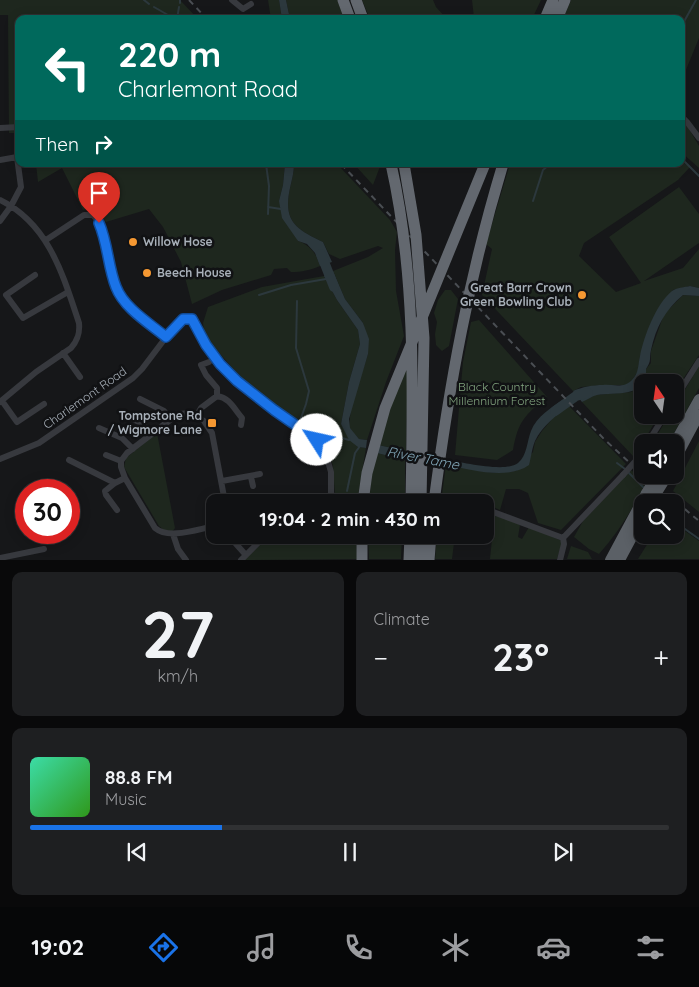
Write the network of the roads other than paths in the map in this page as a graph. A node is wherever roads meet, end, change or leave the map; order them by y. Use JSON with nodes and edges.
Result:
{"nodes":[{"id":1,"x":232,"y":0,"type":"edge"},
{"id":2,"x":343,"y":0,"type":"edge"},
{"id":3,"x":356,"y":0,"type":"edge"},
{"id":4,"x":553,"y":0,"type":"edge"},
{"id":5,"x":565,"y":0,"type":"edge"},
{"id":6,"x":251,"y":4,"type":"dead end"},
{"id":7,"x":349,"y":15,"type":"edge"},
{"id":8,"x":362,"y":15,"type":"edge"},
{"id":9,"x":547,"y":15,"type":"edge"},
{"id":10,"x":559,"y":15,"type":"edge"},
{"id":11,"x":685,"y":119,"type":"edge"},
{"id":12,"x":15,"y":127,"type":"edge"},
{"id":13,"x":0,"y":128,"type":"edge"},
{"id":14,"x":699,"y":138,"type":"edge"},
{"id":15,"x":15,"y":157,"type":"edge"},
{"id":16,"x":0,"y":160,"type":"edge"},
{"id":17,"x":18,"y":167,"type":"edge"},
{"id":18,"x":392,"y":167,"type":"edge"},
{"id":19,"x":405,"y":167,"type":"edge"},
{"id":20,"x":484,"y":167,"type":"edge"},
{"id":21,"x":502,"y":167,"type":"edge"},
{"id":22,"x":0,"y":200,"type":"edge"},
{"id":23,"x":11,"y":206,"type":"junction"},
{"id":24,"x":0,"y":222,"type":"edge"},
{"id":25,"x":46,"y":240,"type":"junction"},
{"id":26,"x":35,"y":276,"type":"dead end"},
{"id":27,"x":68,"y":292,"type":"junction"},
{"id":28,"x":166,"y":337,"type":"junction"},
{"id":29,"x":63,"y":353,"type":"junction"},
{"id":30,"x":198,"y":358,"type":"dead end"},
{"id":31,"x":699,"y":361,"type":"edge"},
{"id":32,"x":209,"y":362,"type":"dead end"},
{"id":33,"x":201,"y":365,"type":"junction"},
{"id":34,"x":80,"y":377,"type":"dead end"},
{"id":35,"x":684,"y":385,"type":"edge"},
{"id":36,"x":217,"y":396,"type":"junction"},
{"id":37,"x":140,"y":398,"type":"dead end"},
{"id":38,"x":699,"y":399,"type":"edge"},
{"id":39,"x":1,"y":402,"type":"edge"},
{"id":40,"x":44,"y":404,"type":"dead end"},
{"id":41,"x":699,"y":415,"type":"edge"},
{"id":42,"x":197,"y":416,"type":"junction"},
{"id":43,"x":129,"y":417,"type":"dead end"},
{"id":44,"x":170,"y":420,"type":"junction"},
{"id":45,"x":244,"y":420,"type":"dead end"},
{"id":46,"x":99,"y":428,"type":"dead end"},
{"id":47,"x":151,"y":434,"type":"junction"},
{"id":48,"x":679,"y":434,"type":"edge"},
{"id":49,"x":684,"y":443,"type":"edge"},
{"id":50,"x":133,"y":449,"type":"junction"},
{"id":51,"x":106,"y":455,"type":"dead end"},
{"id":52,"x":0,"y":459,"type":"edge"},
{"id":53,"x":69,"y":460,"type":"dead end"},
{"id":54,"x":121,"y":461,"type":"junction"},
{"id":55,"x":634,"y":462,"type":"edge"},
{"id":56,"x":260,"y":474,"type":"dead end"},
{"id":57,"x":251,"y":477,"type":"junction"},
{"id":58,"x":125,"y":478,"type":"junction"},
{"id":59,"x":222,"y":481,"type":"junction"},
{"id":60,"x":115,"y":483,"type":"junction"},
{"id":61,"x":253,"y":486,"type":"dead end"},
{"id":62,"x":331,"y":493,"type":"edge"},
{"id":63,"x":224,"y":494,"type":"edge"},
{"id":64,"x":364,"y":494,"type":"edge"},
{"id":65,"x":410,"y":494,"type":"edge"},
{"id":66,"x":421,"y":494,"type":"edge"},
{"id":67,"x":435,"y":494,"type":"edge"},
{"id":68,"x":116,"y":510,"type":"dead end"},
{"id":69,"x":494,"y":512,"type":"edge"},
{"id":70,"x":634,"y":523,"type":"edge"},
{"id":71,"x":206,"y":528,"type":"edge"},
{"id":72,"x":173,"y":534,"type":"junction"},
{"id":73,"x":634,"y":534,"type":"edge"},
{"id":74,"x":563,"y":538,"type":"junction"},
{"id":75,"x":236,"y":544,"type":"edge"},
{"id":76,"x":257,"y":544,"type":"edge"},
{"id":77,"x":362,"y":544,"type":"edge"},
{"id":78,"x":410,"y":544,"type":"edge"},
{"id":79,"x":420,"y":544,"type":"edge"},
{"id":80,"x":430,"y":544,"type":"edge"},
{"id":81,"x":44,"y":550,"type":"dead end"},
{"id":82,"x":243,"y":557,"type":"edge"},
{"id":83,"x":0,"y":558,"type":"edge"},
{"id":84,"x":186,"y":560,"type":"edge"},
{"id":85,"x":362,"y":560,"type":"edge"},
{"id":86,"x":409,"y":560,"type":"edge"},
{"id":87,"x":419,"y":560,"type":"edge"},
{"id":88,"x":429,"y":560,"type":"edge"},
{"id":89,"x":560,"y":560,"type":"edge"},
{"id":90,"x":610,"y":560,"type":"edge"},
{"id":91,"x":620,"y":560,"type":"edge"}],
"edges":[{"from":1,"to":6,"type":"street"},
{"from":2,"to":7,"type":"highway"},
{"from":3,"to":8,"type":"highway"},
{"from":4,"to":9,"type":"highway"},
{"from":5,"to":10,"type":"highway"},
{"from":11,"to":14,"type":"street"},
{"from":12,"to":13,"type":"street"},
{"from":15,"to":16,"type":"street"},
{"from":17,"to":23,"type":"street"},
{"from":18,"to":65,"type":"highway","bridge":true},
{"from":19,"to":66,"type":"highway","bridge":true},
{"from":20,"to":64,"type":"highway","bridge":true},
{"from":21,"to":67,"type":"highway","bridge":true},
{"from":22,"to":23,"type":"street"},
{"from":23,"to":24,"type":"street"},
{"from":23,"to":25,"type":"street"},
{"from":25,"to":27,"type":"street"},
{"from":25,"to":28,"type":"street"},
{"from":26,"to":27,"type":"street"},
{"from":27,"to":29,"type":"street"},
{"from":28,"to":52,"type":"street","name":"Charlemont Road"},
{"from":28,"to":62,"type":"street","name":"Charlemont Road"},
{"from":29,"to":34,"type":"street"},
{"from":29,"to":39,"type":"street"},
{"from":30,"to":33,"type":"street"},
{"from":31,"to":35,"type":"street"},
{"from":32,"to":33,"type":"street"},
{"from":33,"to":36,"type":"street"},
{"from":36,"to":42,"type":"street"},
{"from":36,"to":45,"type":"street"},
{"from":37,"to":44,"type":"street"},
{"from":38,"to":48,"type":"highway"},
{"from":39,"to":40,"type":"street"},
{"from":41,"to":49,"type":"highway"},
{"from":42,"to":44,"type":"street"},
{"from":42,"to":59,"type":"street"},
{"from":43,"to":47,"type":"street"},
{"from":44,"to":47,"type":"street"},
{"from":46,"to":50,"type":"street"},
{"from":47,"to":50,"type":"street"},
{"from":50,"to":54,"type":"street"},
{"from":51,"to":54,"type":"street"},
{"from":53,"to":60,"type":"street"},
{"from":54,"to":58,"type":"street"},
{"from":55,"to":74,"type":"street","bridge":true},
{"from":56,"to":57,"type":"street"},
{"from":57,"to":59,"type":"street"},
{"from":57,"to":61,"type":"street"},
{"from":58,"to":60,"type":"street"},
{"from":58,"to":72,"type":"street"},
{"from":59,"to":63,"type":"street"},
{"from":60,"to":68,"type":"street"},
{"from":69,"to":74,"type":"street"},
{"from":70,"to":90,"type":"highway"},
{"from":71,"to":72,"type":"street"},
{"from":72,"to":84,"type":"street"},
{"from":73,"to":91,"type":"highway"},
{"from":74,"to":89,"type":"street"},
{"from":75,"to":82,"type":"street"},
{"from":76,"to":82,"type":"street"},
{"from":77,"to":85,"type":"highway"},
{"from":78,"to":86,"type":"highway"},
{"from":79,"to":87,"type":"highway"},
{"from":80,"to":88,"type":"highway"},
{"from":81,"to":83,"type":"street"}]}
